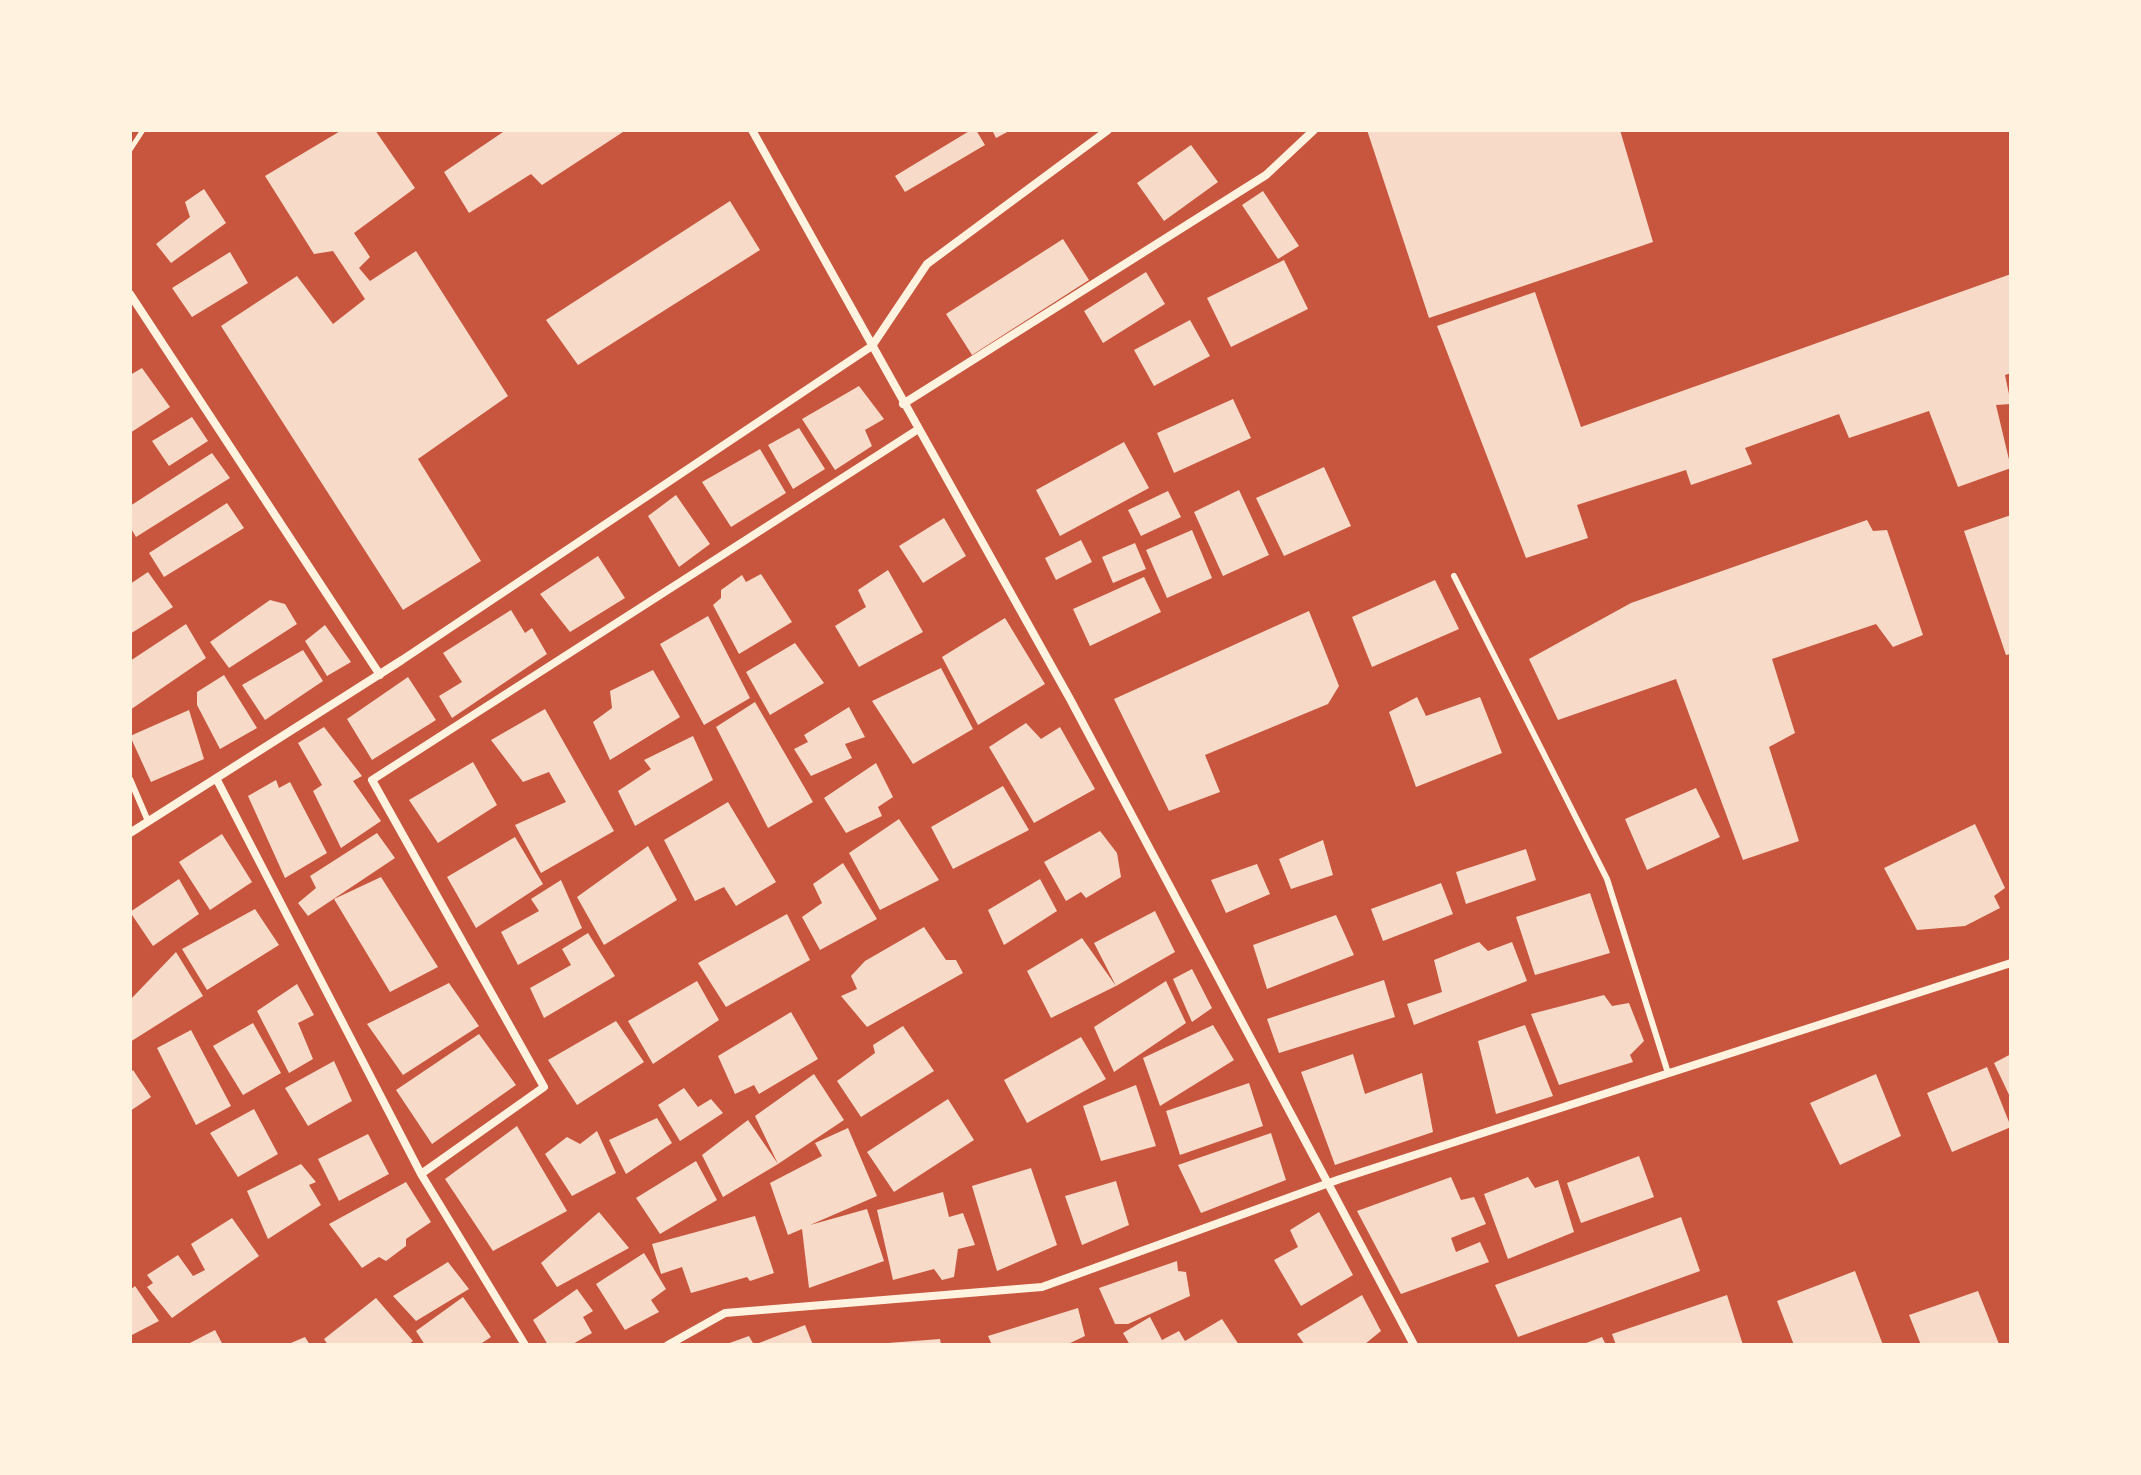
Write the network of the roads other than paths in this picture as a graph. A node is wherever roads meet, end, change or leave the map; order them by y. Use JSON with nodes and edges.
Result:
{"nodes":[{"id":1,"x":752,"y":130,"type":"edge"},
{"id":2,"x":1108,"y":130,"type":"edge"},
{"id":3,"x":1314,"y":130,"type":"edge"},
{"id":4,"x":130,"y":294,"type":"edge"},
{"id":5,"x":872,"y":346,"type":"junction"},
{"id":6,"x":903,"y":404,"type":"junction"},
{"id":7,"x":917,"y":430,"type":"junction"},
{"id":8,"x":1454,"y":576,"type":"dead end"},
{"id":9,"x":380,"y":675,"type":"junction"},
{"id":10,"x":216,"y":778,"type":"junction"},
{"id":11,"x":130,"y":779,"type":"edge"},
{"id":12,"x":148,"y":821,"type":"junction"},
{"id":13,"x":130,"y":833,"type":"edge"},
{"id":14,"x":2011,"y":963,"type":"edge"},
{"id":15,"x":1668,"y":1073,"type":"junction"},
{"id":16,"x":421,"y":1174,"type":"junction"},
{"id":17,"x":1328,"y":1183,"type":"junction"},
{"id":18,"x":525,"y":1345,"type":"edge"},
{"id":19,"x":668,"y":1345,"type":"edge"},
{"id":20,"x":1414,"y":1345,"type":"edge"}],
"edges":[{"from":1,"to":5,"type":"street"},
{"from":2,"to":5,"type":"street"},
{"from":3,"to":6,"type":"street"},
{"from":4,"to":9,"type":"street"},
{"from":5,"to":6,"type":"street"},
{"from":5,"to":9,"type":"street"},
{"from":6,"to":7,"type":"street"},
{"from":7,"to":16,"type":"street"},
{"from":7,"to":17,"type":"street"},
{"from":8,"to":15,"type":"lane"},
{"from":9,"to":10,"type":"street"},
{"from":10,"to":12,"type":"street"},
{"from":10,"to":16,"type":"street"},
{"from":11,"to":12,"type":"lane"},
{"from":12,"to":13,"type":"street"},
{"from":14,"to":15,"type":"street"},
{"from":15,"to":17,"type":"street"},
{"from":16,"to":18,"type":"street"},
{"from":17,"to":19,"type":"street"},
{"from":17,"to":20,"type":"street"}]}
